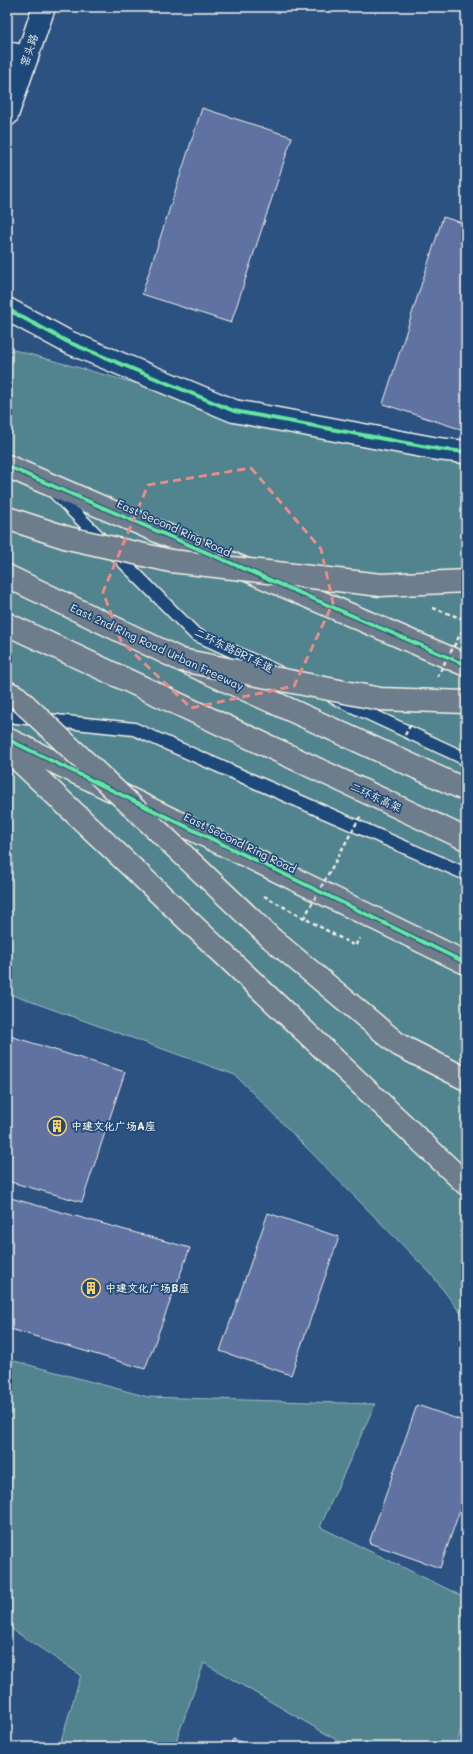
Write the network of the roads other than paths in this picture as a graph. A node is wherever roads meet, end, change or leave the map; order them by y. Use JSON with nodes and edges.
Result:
{"nodes":[{"id":1,"x":44,"y":7,"type":"edge"},
{"id":2,"x":17,"y":55,"type":"edge"},
{"id":3,"x":7,"y":115,"type":"edge"},
{"id":4,"x":7,"y":309,"type":"edge"},
{"id":5,"x":466,"y":452,"type":"edge"},
{"id":6,"x":7,"y":466,"type":"edge"},
{"id":7,"x":44,"y":482,"type":"junction"},
{"id":8,"x":7,"y":518,"type":"edge"},
{"id":9,"x":7,"y":576,"type":"edge"},
{"id":10,"x":466,"y":581,"type":"edge"},
{"id":11,"x":7,"y":624,"type":"edge"},
{"id":12,"x":181,"y":660,"type":"junction"},
{"id":13,"x":466,"y":665,"type":"edge"},
{"id":14,"x":7,"y":692,"type":"edge"},
{"id":15,"x":466,"y":702,"type":"edge"},
{"id":16,"x":7,"y":716,"type":"edge"},
{"id":17,"x":7,"y":739,"type":"edge"},
{"id":18,"x":7,"y":750,"type":"edge"},
{"id":19,"x":466,"y":759,"type":"edge"},
{"id":20,"x":466,"y":790,"type":"edge"},
{"id":21,"x":466,"y":839,"type":"edge"},
{"id":22,"x":466,"y":874,"type":"edge"},
{"id":23,"x":466,"y":963,"type":"edge"},
{"id":24,"x":466,"y":1079,"type":"edge"},
{"id":25,"x":466,"y":1184,"type":"edge"}],
"edges":[{"from":1,"to":2,"type":"street","name":"窑头路"},
{"from":2,"to":3,"type":"street","name":"窑头路"},
{"from":4,"to":5,"type":"street"},
{"from":6,"to":7,"type":"highway","name":"East Second Ring Road"},
{"from":7,"to":13,"type":"highway","name":"East Second Ring Road"},
{"from":7,"to":19,"type":"lane","name":"二环东路BRT车道"},
{"from":8,"to":10,"type":"highway","bridge":true},
{"from":9,"to":12,"type":"highway","name":"East 2nd Ring Road Urban Freeway"},
{"from":11,"to":21,"type":"highway","name":"二环东高架","bridge":true},
{"from":12,"to":15,"type":"highway","bridge":true},
{"from":12,"to":20,"type":"highway","name":"East 2nd Ring Road Urban Freeway","bridge":true},
{"from":14,"to":24,"type":"highway","bridge":true},
{"from":16,"to":22,"type":"lane"},
{"from":17,"to":23,"type":"highway","name":"East Second Ring Road"},
{"from":18,"to":25,"type":"highway"}]}
